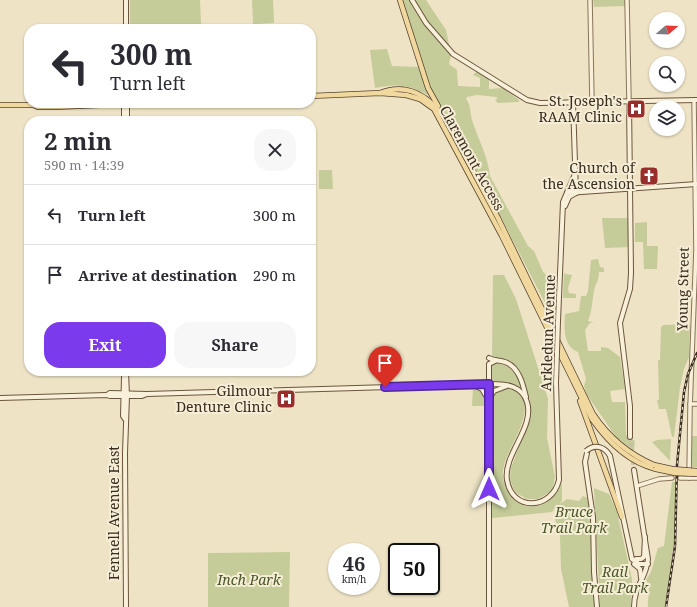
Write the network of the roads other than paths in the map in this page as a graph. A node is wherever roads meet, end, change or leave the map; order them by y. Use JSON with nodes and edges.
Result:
{"nodes":[{"id":1,"x":126,"y":0,"type":"edge"},
{"id":2,"x":400,"y":0,"type":"edge"},
{"id":3,"x":412,"y":0,"type":"edge"},
{"id":4,"x":590,"y":0,"type":"edge"},
{"id":5,"x":627,"y":0,"type":"edge"},
{"id":6,"x":126,"y":24,"type":"edge"},
{"id":7,"x":380,"y":93,"type":"junction"},
{"id":8,"x":316,"y":96,"type":"edge"},
{"id":9,"x":695,"y":100,"type":"edge"},
{"id":10,"x":630,"y":101,"type":"junction"},
{"id":11,"x":573,"y":102,"type":"junction"},
{"id":12,"x":592,"y":102,"type":"junction"},
{"id":13,"x":24,"y":104,"type":"edge"},
{"id":14,"x":0,"y":105,"type":"edge"},
{"id":15,"x":446,"y":120,"type":"junction"},
{"id":16,"x":575,"y":174,"type":"junction"},
{"id":17,"x":696,"y":184,"type":"edge"},
{"id":18,"x":631,"y":189,"type":"junction"},
{"id":19,"x":567,"y":193,"type":"junction"},
{"id":20,"x":576,"y":193,"type":"junction"},
{"id":21,"x":564,"y":208,"type":"junction"},
{"id":22,"x":489,"y":358,"type":"dead end"},
{"id":23,"x":495,"y":360,"type":"junction"},
{"id":24,"x":566,"y":366,"type":"junction"},
{"id":25,"x":124,"y":376,"type":"edge"},
{"id":26,"x":489,"y":384,"type":"junction"},
{"id":27,"x":471,"y":385,"type":"junction"},
{"id":28,"x":509,"y":385,"type":"junction"},
{"id":29,"x":125,"y":394,"type":"junction"},
{"id":30,"x":0,"y":398,"type":"edge"},
{"id":31,"x":488,"y":401,"type":"junction"},
{"id":32,"x":527,"y":401,"type":"junction"},
{"id":33,"x":690,"y":404,"type":"junction"},
{"id":34,"x":697,"y":404,"type":"edge"},
{"id":35,"x":630,"y":437,"type":"tunnel mouth"},
{"id":36,"x":655,"y":467,"type":"junction"},
{"id":37,"x":634,"y":470,"type":"tunnel mouth"},
{"id":38,"x":697,"y":470,"type":"edge"},
{"id":39,"x":697,"y":474,"type":"edge"},
{"id":40,"x":672,"y":478,"type":"dead end"},
{"id":41,"x":680,"y":478,"type":"dead end"},
{"id":42,"x":690,"y":478,"type":"junction"},
{"id":43,"x":697,"y":478,"type":"edge"},
{"id":44,"x":637,"y":486,"type":"junction"},
{"id":45,"x":622,"y":517,"type":"junction"},
{"id":46,"x":645,"y":537,"type":"junction"},
{"id":47,"x":630,"y":549,"type":"junction"},
{"id":48,"x":636,"y":559,"type":"junction"},
{"id":49,"x":648,"y":564,"type":"junction"},
{"id":50,"x":642,"y":579,"type":"junction"},
{"id":51,"x":126,"y":607,"type":"edge"},
{"id":52,"x":489,"y":607,"type":"edge"},
{"id":53,"x":597,"y":607,"type":"edge"},
{"id":54,"x":634,"y":607,"type":"edge"}],
"edges":[{"from":1,"to":6,"type":"main road"},
{"from":2,"to":15,"type":"main road"},
{"from":3,"to":11,"type":"main road"},
{"from":4,"to":12,"type":"street"},
{"from":5,"to":10,"type":"street"},
{"from":7,"to":8,"type":"main road"},
{"from":7,"to":15,"type":"main road","name":"Claremont Access"},
{"from":7,"to":24,"type":"main road","name":"Claremont Access"},
{"from":9,"to":10,"type":"main road"},
{"from":9,"to":17,"type":"street","name":"Young Street"},
{"from":10,"to":12,"type":"main road"},
{"from":10,"to":18,"type":"main road"},
{"from":11,"to":12,"type":"main road"},
{"from":11,"to":16,"type":"main road"},
{"from":13,"to":14,"type":"main road"},
{"from":15,"to":36,"type":"main road","name":"Claremont Access"},
{"from":16,"to":19,"type":"main road","name":"Arkledun Avenue"},
{"from":16,"to":20,"type":"main road"},
{"from":17,"to":18,"type":"main road"},
{"from":17,"to":33,"type":"street","name":"Young Street"},
{"from":18,"to":20,"type":"main road"},
{"from":18,"to":35,"type":"main road"},
{"from":19,"to":20,"type":"main road"},
{"from":19,"to":21,"type":"main road","name":"Arkledun Avenue"},
{"from":20,"to":21,"type":"main road"},
{"from":21,"to":32,"type":"main road","name":"Arkledun Avenue","bridge":true},
{"from":22,"to":23,"type":"main road","name":"Arkledun Avenue"},
{"from":23,"to":26,"type":"main road"},
{"from":23,"to":32,"type":"main road","name":"Arkledun Avenue"},
{"from":24,"to":36,"type":"main road","name":"Claremont Access"},
{"from":24,"to":45,"type":"main road"},
{"from":25,"to":29,"type":"main road","name":"Fennell Avenue East"},
{"from":26,"to":27,"type":"main road"},
{"from":26,"to":28,"type":"main road"},
{"from":26,"to":31,"type":"main road"},
{"from":27,"to":29,"type":"main road"},
{"from":27,"to":31,"type":"main road"},
{"from":28,"to":31,"type":"main road"},
{"from":28,"to":32,"type":"main road"},
{"from":29,"to":30,"type":"main road"},
{"from":29,"to":51,"type":"main road","name":"Fennell Avenue East"},
{"from":31,"to":52,"type":"main road"},
{"from":33,"to":34,"type":"street"},
{"from":33,"to":42,"type":"street","name":"Young Street"},
{"from":36,"to":38,"type":"main road","name":"Claremont Access","bridge":true},
{"from":36,"to":39,"type":"main road","name":"Claremont Access","bridge":true},
{"from":37,"to":44,"type":"main road"},
{"from":40,"to":44,"type":"street"},
{"from":41,"to":42,"type":"street"},
{"from":42,"to":43,"type":"street"},
{"from":44,"to":46,"type":"main road"},
{"from":45,"to":47,"type":"main road"},
{"from":45,"to":53,"type":"main road","bridge":true},
{"from":46,"to":48,"type":"main road"},
{"from":46,"to":49,"type":"main road"},
{"from":47,"to":48,"type":"main road"},
{"from":47,"to":49,"type":"main road"},
{"from":47,"to":50,"type":"main road"},
{"from":48,"to":49,"type":"main road"},
{"from":49,"to":50,"type":"main road"},
{"from":50,"to":54,"type":"main road"}]}
